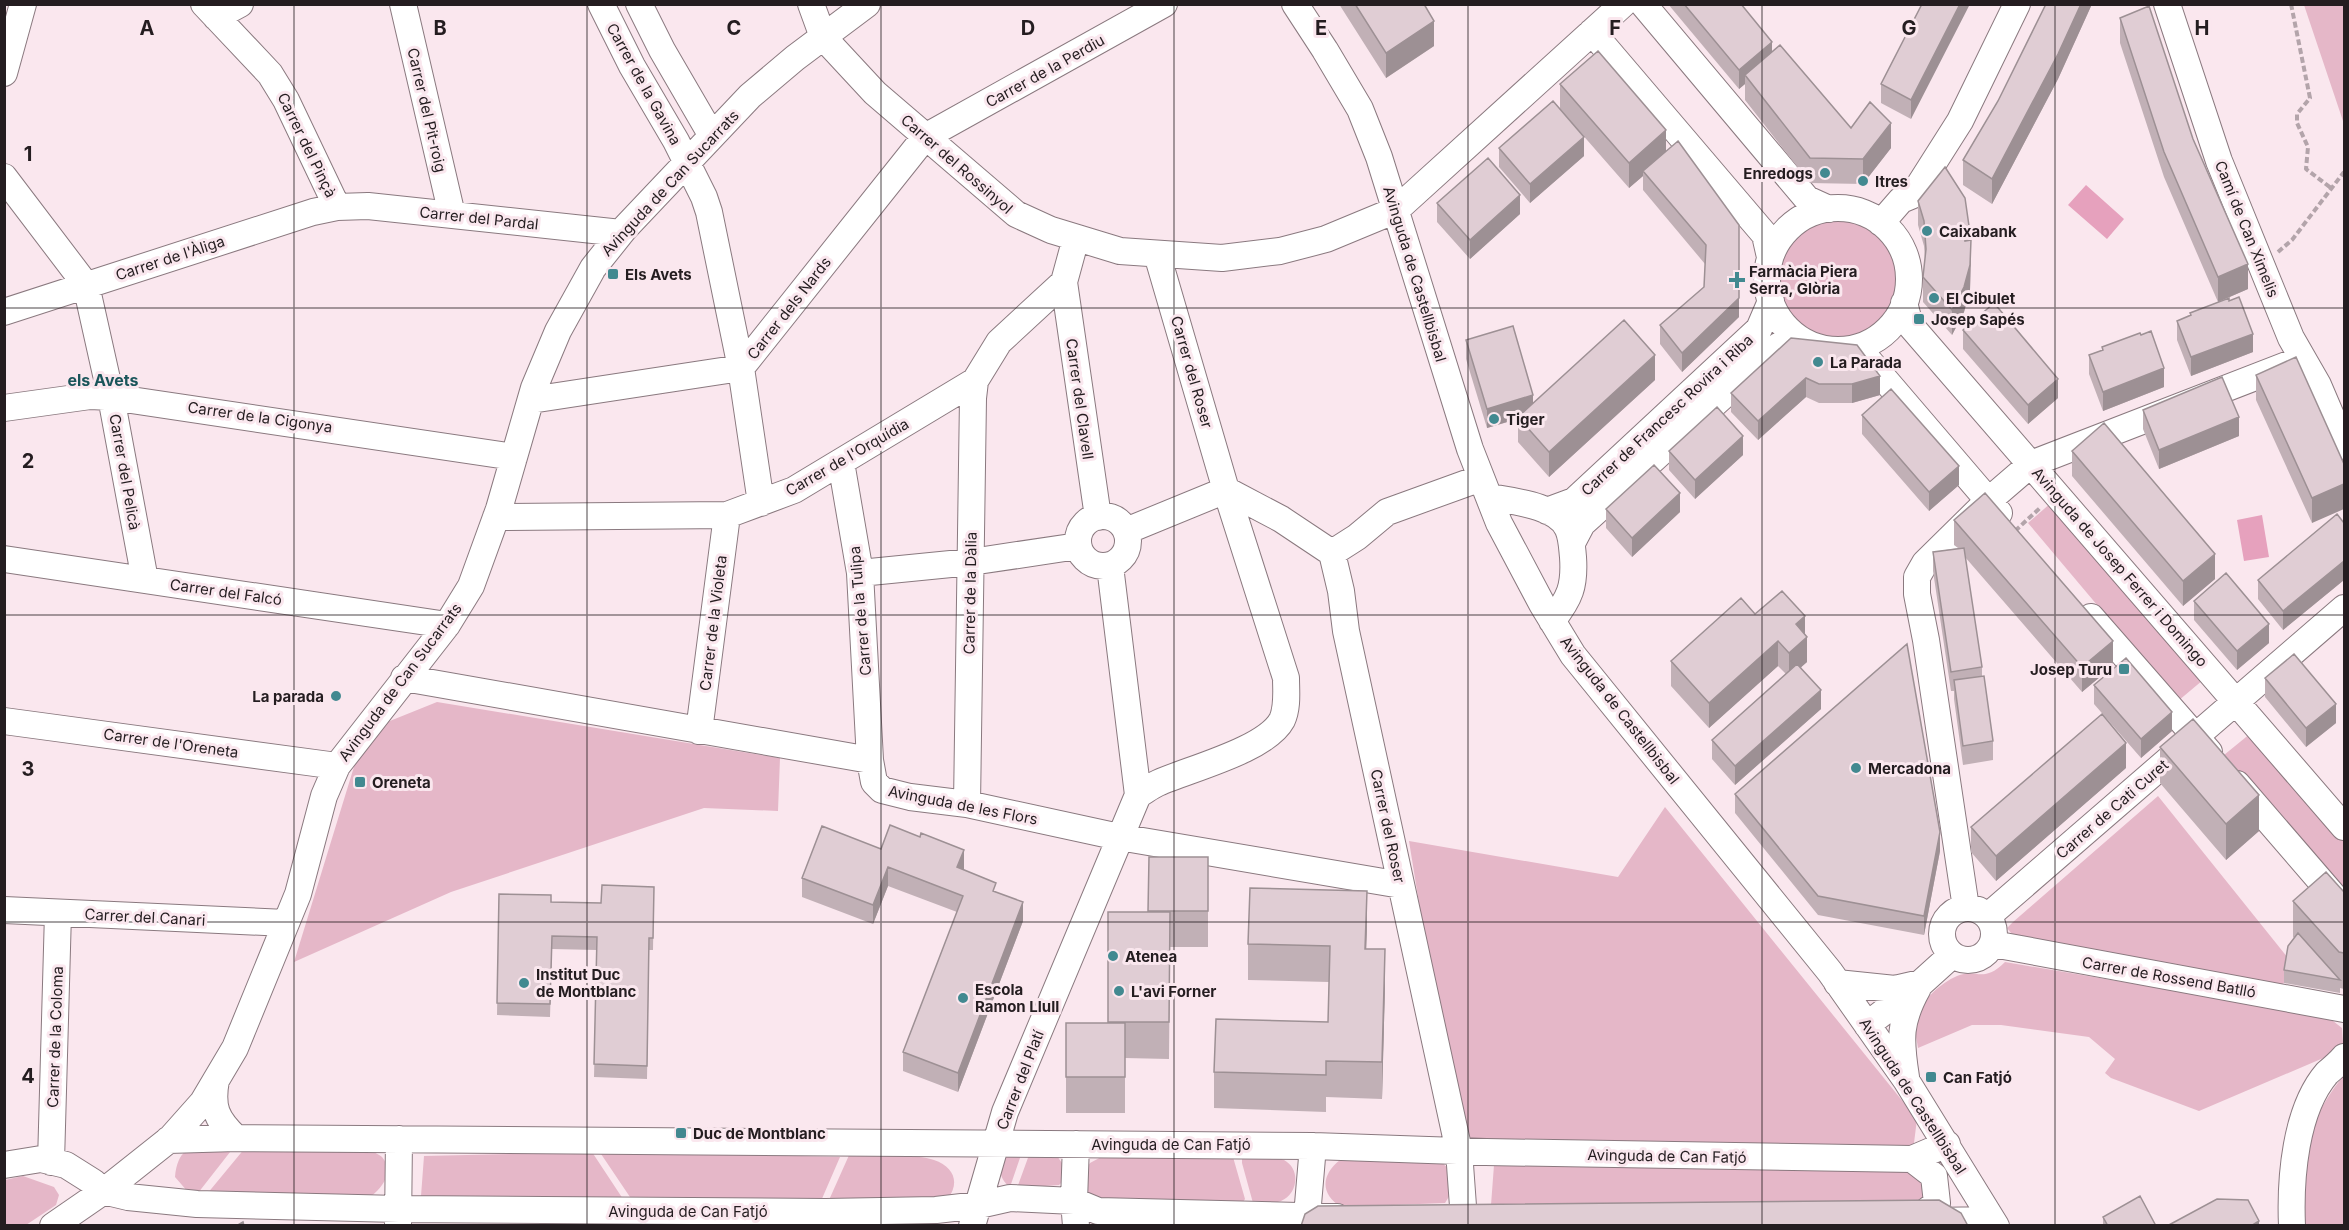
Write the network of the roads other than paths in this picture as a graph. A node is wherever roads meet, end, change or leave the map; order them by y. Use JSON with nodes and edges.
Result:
{"nodes":[{"id":1,"x":23,"y":4,"type":"edge"},
{"id":2,"x":240,"y":4,"type":"edge"},
{"id":3,"x":403,"y":4,"type":"edge"},
{"id":4,"x":601,"y":4,"type":"edge"},
{"id":5,"x":639,"y":4,"type":"edge"},
{"id":6,"x":811,"y":4,"type":"edge"},
{"id":7,"x":867,"y":4,"type":"edge"},
{"id":8,"x":1164,"y":4,"type":"edge"},
{"id":9,"x":1294,"y":4,"type":"edge"},
{"id":10,"x":1623,"y":4,"type":"edge"},
{"id":11,"x":1643,"y":4,"type":"edge"},
{"id":12,"x":2003,"y":4,"type":"edge"},
{"id":13,"x":2017,"y":4,"type":"edge"},
{"id":14,"x":2166,"y":4,"type":"edge"},
{"id":15,"x":210,"y":11,"type":"edge"},
{"id":16,"x":1592,"y":32,"type":"junction"},
{"id":17,"x":823,"y":37,"type":"junction"},
{"id":18,"x":4,"y":73,"type":"edge"},
{"id":19,"x":712,"y":136,"type":"junction"},
{"id":20,"x":925,"y":136,"type":"junction"},
{"id":21,"x":686,"y":163,"type":"junction"},
{"id":22,"x":4,"y":177,"type":"edge"},
{"id":23,"x":1900,"y":200,"type":"junction"},
{"id":24,"x":337,"y":207,"type":"junction"},
{"id":25,"x":1829,"y":209,"type":"junction"},
{"id":26,"x":1395,"y":210,"type":"junction"},
{"id":27,"x":452,"y":215,"type":"junction"},
{"id":28,"x":1881,"y":223,"type":"junction"},
{"id":29,"x":621,"y":233,"type":"junction"},
{"id":30,"x":1077,"y":238,"type":"junction"},
{"id":31,"x":1157,"y":254,"type":"junction"},
{"id":32,"x":1770,"y":257,"type":"junction"},
{"id":33,"x":1064,"y":282,"type":"junction"},
{"id":34,"x":86,"y":285,"type":"junction"},
{"id":35,"x":1771,"y":301,"type":"junction"},
{"id":36,"x":1904,"y":303,"type":"junction"},
{"id":37,"x":4,"y":312,"type":"edge"},
{"id":38,"x":1802,"y":341,"type":"junction"},
{"id":39,"x":1855,"y":349,"type":"junction"},
{"id":40,"x":2302,"y":358,"type":"junction"},
{"id":41,"x":741,"y":368,"type":"junction"},
{"id":42,"x":975,"y":381,"type":"junction"},
{"id":43,"x":111,"y":397,"type":"junction"},
{"id":44,"x":531,"y":400,"type":"junction"},
{"id":45,"x":4,"y":408,"type":"edge"},
{"id":46,"x":2344,"y":446,"type":"edge"},
{"id":47,"x":514,"y":457,"type":"junction"},
{"id":48,"x":842,"y":462,"type":"junction"},
{"id":49,"x":2031,"y":464,"type":"junction"},
{"id":50,"x":1485,"y":487,"type":"junction"},
{"id":51,"x":1226,"y":490,"type":"junction"},
{"id":52,"x":1989,"y":501,"type":"junction"},
{"id":53,"x":760,"y":503,"type":"junction"},
{"id":54,"x":1547,"y":512,"type":"junction"},
{"id":55,"x":727,"y":515,"type":"junction"},
{"id":56,"x":1098,"y":516,"type":"junction"},
{"id":57,"x":496,"y":517,"type":"junction"},
{"id":58,"x":1126,"y":531,"type":"junction"},
{"id":59,"x":2015,"y":531,"type":"edge"},
{"id":60,"x":1572,"y":543,"type":"junction"},
{"id":61,"x":1078,"y":546,"type":"junction"},
{"id":62,"x":1332,"y":553,"type":"junction"},
{"id":63,"x":4,"y":559,"type":"edge"},
{"id":64,"x":971,"y":562,"type":"junction"},
{"id":65,"x":1110,"y":566,"type":"junction"},
{"id":66,"x":860,"y":573,"type":"junction"},
{"id":67,"x":144,"y":580,"type":"junction"},
{"id":68,"x":2077,"y":602,"type":"edge"},
{"id":69,"x":2344,"y":608,"type":"edge"},
{"id":70,"x":1552,"y":621,"type":"junction"},
{"id":71,"x":447,"y":624,"type":"junction"},
{"id":72,"x":404,"y":678,"type":"junction"},
{"id":73,"x":2237,"y":701,"type":"junction"},
{"id":74,"x":4,"y":721,"type":"edge"},
{"id":75,"x":699,"y":731,"type":"junction"},
{"id":76,"x":2196,"y":737,"type":"junction"},
{"id":77,"x":870,"y":760,"type":"junction"},
{"id":78,"x":337,"y":766,"type":"junction"},
{"id":79,"x":1138,"y":795,"type":"junction"},
{"id":80,"x":967,"y":804,"type":"junction"},
{"id":81,"x":2344,"y":827,"type":"edge"},
{"id":82,"x":1119,"y":837,"type":"junction"},
{"id":83,"x":1401,"y":885,"type":"junction"},
{"id":84,"x":2344,"y":908,"type":"edge"},
{"id":85,"x":4,"y":910,"type":"edge"},
{"id":86,"x":1977,"y":912,"type":"junction"},
{"id":87,"x":58,"y":913,"type":"junction"},
{"id":88,"x":286,"y":923,"type":"junction"},
{"id":89,"x":1993,"y":944,"type":"junction"},
{"id":90,"x":1952,"y":955,"type":"junction"},
{"id":91,"x":1838,"y":983,"type":"junction"},
{"id":92,"x":1921,"y":983,"type":"junction"},
{"id":93,"x":2344,"y":1009,"type":"edge"},
{"id":94,"x":1868,"y":1025,"type":"junction"},
{"id":95,"x":2344,"y":1057,"type":"edge"},
{"id":96,"x":216,"y":1078,"type":"junction"},
{"id":97,"x":1906,"y":1080,"type":"junction"},
{"id":98,"x":236,"y":1138,"type":"junction"},
{"id":99,"x":399,"y":1139,"type":"junction"},
{"id":100,"x":168,"y":1140,"type":"junction"},
{"id":101,"x":997,"y":1142,"type":"junction"},
{"id":102,"x":1076,"y":1144,"type":"junction"},
{"id":103,"x":1947,"y":1144,"type":"junction"},
{"id":104,"x":1313,"y":1146,"type":"junction"},
{"id":105,"x":1459,"y":1151,"type":"junction"},
{"id":106,"x":1912,"y":1159,"type":"junction"},
{"id":107,"x":51,"y":1162,"type":"junction"},
{"id":108,"x":4,"y":1165,"type":"edge"},
{"id":109,"x":103,"y":1191,"type":"junction"},
{"id":110,"x":1075,"y":1213,"type":"edge"},
{"id":111,"x":975,"y":1215,"type":"edge"},
{"id":112,"x":399,"y":1217,"type":"edge"},
{"id":113,"x":1363,"y":1217,"type":"edge"},
{"id":114,"x":538,"y":1218,"type":"edge"},
{"id":115,"x":796,"y":1219,"type":"edge"},
{"id":116,"x":1465,"y":1220,"type":"edge"},
{"id":117,"x":1305,"y":1221,"type":"edge"},
{"id":118,"x":1994,"y":1223,"type":"edge"},
{"id":119,"x":53,"y":1226,"type":"edge"},
{"id":120,"x":2292,"y":1226,"type":"edge"}],
"edges":[{"from":1,"to":18,"type":"street"},
{"from":2,"to":15,"type":"street"},
{"from":3,"to":27,"type":"street","name":"Carrer del Pit-roig"},
{"from":4,"to":21,"type":"street","name":"Carrer de la Gavina"},
{"from":5,"to":19,"type":"street"},
{"from":6,"to":17,"type":"street","name":"Carrer del Rossinyol"},
{"from":7,"to":17,"type":"street","name":"Avinguda de Can Sucarrats"},
{"from":8,"to":20,"type":"street","name":"Carrer de la Perdiu"},
{"from":9,"to":26,"type":"street","name":"Avinguda de Castellbisbal"},
{"from":10,"to":16,"type":"street","name":"Carrer del Rossinyol"},
{"from":11,"to":25,"type":"street"},
{"from":12,"to":23,"type":"street"},
{"from":13,"to":23,"type":"street"},
{"from":14,"to":40,"type":"street","name":"Camí de Can Ximelis"},
{"from":15,"to":24,"type":"street","name":"Carrer del Pinçà"},
{"from":16,"to":26,"type":"street","name":"Carrer del Rossinyol"},
{"from":16,"to":32,"type":"street"},
{"from":17,"to":19,"type":"street","name":"Avinguda de Can Sucarrats"},
{"from":17,"to":20,"type":"street","name":"Carrer del Rossinyol"},
{"from":19,"to":21,"type":"street","name":"Avinguda de Can Sucarrats"},
{"from":20,"to":30,"type":"street","name":"Carrer del Rossinyol"},
{"from":20,"to":41,"type":"street","name":"Carrer dels Nards"},
{"from":21,"to":29,"type":"street","name":"Avinguda de Can Sucarrats"},
{"from":21,"to":41,"type":"street"},
{"from":22,"to":34,"type":"street","name":"Carrer del Pelicà"},
{"from":23,"to":28,"type":"street"},
{"from":24,"to":27,"type":"street","name":"Carrer del Pardal"},
{"from":24,"to":34,"type":"street","name":"Carrer de l'Àliga"},
{"from":25,"to":28,"type":"street"},
{"from":25,"to":32,"type":"street"},
{"from":26,"to":31,"type":"street","name":"Carrer del Rossinyol"},
{"from":26,"to":50,"type":"street","name":"Avinguda de Castellbisbal"},
{"from":27,"to":29,"type":"street","name":"Carrer del Pardal"},
{"from":28,"to":36,"type":"street"},
{"from":29,"to":44,"type":"street","name":"Avinguda de Can Sucarrats"},
{"from":30,"to":31,"type":"street","name":"Carrer del Rossinyol"},
{"from":30,"to":33,"type":"street"},
{"from":31,"to":51,"type":"street","name":"Carrer del Roser"},
{"from":32,"to":35,"type":"street"},
{"from":33,"to":42,"type":"street","name":"Carrer de l'Orquídia"},
{"from":33,"to":56,"type":"street","name":"Carrer del Clavell"},
{"from":34,"to":37,"type":"street","name":"Carrer de l'Àliga"},
{"from":34,"to":43,"type":"street","name":"Carrer del Pelicà"},
{"from":35,"to":38,"type":"street"},
{"from":35,"to":54,"type":"street","name":"Carrer de Francesc Rovira i Riba"},
{"from":36,"to":39,"type":"street"},
{"from":36,"to":49,"type":"street","name":"Avinguda de Josep Ferrer i Domingo"},
{"from":38,"to":39,"type":"street"},
{"from":38,"to":60,"type":"street","name":"Carrer de Francesc Rovira i Riba"},
{"from":39,"to":52,"type":"street"},
{"from":40,"to":46,"type":"street","name":"Camí de Can Ximelis"},
{"from":40,"to":49,"type":"street"},
{"from":41,"to":44,"type":"street","name":"Carrer dels Nards"},
{"from":41,"to":53,"type":"street"},
{"from":42,"to":48,"type":"street","name":"Carrer de l'Orquídia"},
{"from":42,"to":64,"type":"street","name":"Carrer de la Dàlia"},
{"from":43,"to":45,"type":"street","name":"Carrer de la Cigonya"},
{"from":43,"to":47,"type":"street","name":"Carrer de la Cigonya"},
{"from":43,"to":67,"type":"street","name":"Carrer del Pelicà"},
{"from":44,"to":47,"type":"street","name":"Avinguda de Can Sucarrats"},
{"from":47,"to":57,"type":"street","name":"Avinguda de Can Sucarrats"},
{"from":48,"to":53,"type":"street","name":"Carrer de l'Orquídia"},
{"from":48,"to":66,"type":"street","name":"Carrer de la Tulipa"},
{"from":49,"to":52,"type":"street"},
{"from":49,"to":73,"type":"street","name":"Avinguda de Josep Ferrer i Domingo"},
{"from":50,"to":54,"type":"street"},
{"from":50,"to":62,"type":"street"},
{"from":50,"to":70,"type":"street","name":"Avinguda de Castellbisbal"},
{"from":51,"to":58,"type":"street"},
{"from":51,"to":62,"type":"street"},
{"from":51,"to":79,"type":"street","name":"Carrer del Roser"},
{"from":52,"to":59,"type":"street"},
{"from":52,"to":86,"type":"street"},
{"from":53,"to":55,"type":"street","name":"Carrer de l'Orquídia"},
{"from":54,"to":60,"type":"street"},
{"from":55,"to":57,"type":"street","name":"Carrer de l'Orquídia"},
{"from":55,"to":75,"type":"street","name":"Carrer de la Violeta"},
{"from":56,"to":58,"type":"street"},
{"from":56,"to":61,"type":"street"},
{"from":57,"to":71,"type":"street","name":"Avinguda de Can Sucarrats"},
{"from":58,"to":65,"type":"street"},
{"from":60,"to":70,"type":"street"},
{"from":61,"to":64,"type":"street"},
{"from":61,"to":65,"type":"street"},
{"from":62,"to":83,"type":"street","name":"Carrer del Roser"},
{"from":63,"to":67,"type":"street","name":"Carrer del Falcó"},
{"from":64,"to":66,"type":"street"},
{"from":64,"to":80,"type":"street","name":"Carrer de la Dàlia"},
{"from":65,"to":79,"type":"street"},
{"from":66,"to":77,"type":"street","name":"Carrer de la Tulipa"},
{"from":67,"to":71,"type":"street","name":"Carrer del Falcó"},
{"from":68,"to":76,"type":"street"},
{"from":69,"to":73,"type":"street","name":"Carrer de Cati Curet"},
{"from":70,"to":91,"type":"street","name":"Avinguda de Castellbisbal"},
{"from":71,"to":72,"type":"street","name":"Avinguda de Can Sucarrats"},
{"from":72,"to":75,"type":"street"},
{"from":72,"to":78,"type":"street","name":"Avinguda de Can Sucarrats"},
{"from":73,"to":76,"type":"street","name":"Carrer de Cati Curet"},
{"from":73,"to":81,"type":"street","name":"Avinguda de Josep Ferrer i Domingo"},
{"from":74,"to":78,"type":"street","name":"Carrer de l'Oreneta"},
{"from":75,"to":77,"type":"street"},
{"from":76,"to":84,"type":"street"},
{"from":76,"to":86,"type":"street","name":"Carrer de Cati Curet"},
{"from":77,"to":80,"type":"street","name":"Avinguda de les Flors"},
{"from":78,"to":88,"type":"street","name":"Avinguda de Can Sucarrats"},
{"from":79,"to":82,"type":"street","name":"Carrer del Platí"},
{"from":80,"to":82,"type":"street","name":"Avinguda de les Flors"},
{"from":82,"to":83,"type":"street","name":"Avinguda de les Flors"},
{"from":82,"to":101,"type":"street","name":"Carrer del Platí"},
{"from":83,"to":105,"type":"street","name":"Carrer del Roser"},
{"from":85,"to":87,"type":"street","name":"Carrer del Canari"},
{"from":86,"to":89,"type":"street"},
{"from":86,"to":90,"type":"street"},
{"from":87,"to":88,"type":"street","name":"Carrer del Canari"},
{"from":87,"to":107,"type":"street","name":"Carrer de la Coloma"},
{"from":88,"to":96,"type":"street","name":"Avinguda de Can Sucarrats"},
{"from":89,"to":90,"type":"street"},
{"from":89,"to":93,"type":"street","name":"Carrer de Rossend Batlló"},
{"from":90,"to":92,"type":"street"},
{"from":91,"to":92,"type":"street"},
{"from":91,"to":94,"type":"street","name":"Avinguda de Castellbisbal"},
{"from":92,"to":94,"type":"street"},
{"from":92,"to":97,"type":"street"},
{"from":94,"to":97,"type":"street","name":"Avinguda de Castellbisbal"},
{"from":95,"to":120,"type":"street"},
{"from":96,"to":98,"type":"street"},
{"from":96,"to":100,"type":"street","name":"Avinguda de Can Sucarrats"},
{"from":97,"to":103,"type":"street","name":"Avinguda de Castellbisbal"},
{"from":98,"to":99,"type":"street","name":"Avinguda de Can Fatjó"},
{"from":98,"to":100,"type":"street","name":"Avinguda de Can Fatjó"},
{"from":99,"to":101,"type":"street","name":"Avinguda de Can Fatjó"},
{"from":99,"to":112,"type":"street"},
{"from":100,"to":109,"type":"street","name":"Avinguda de Can Sucarrats"},
{"from":101,"to":102,"type":"street","name":"Avinguda de Can Fatjó"},
{"from":101,"to":111,"type":"street","name":"Carrer del Platí"},
{"from":102,"to":104,"type":"street","name":"Avinguda de Can Fatjó"},
{"from":102,"to":110,"type":"street"},
{"from":103,"to":106,"type":"street","name":"Avinguda de Can Fatjó"},
{"from":103,"to":118,"type":"street","name":"Avinguda de Castellbisbal"},
{"from":104,"to":105,"type":"street","name":"Avinguda de Can Fatjó"},
{"from":104,"to":117,"type":"street"},
{"from":105,"to":106,"type":"street","name":"Avinguda de Can Fatjó"},
{"from":105,"to":116,"type":"street","name":"Carrer del Roser"},
{"from":106,"to":118,"type":"street"},
{"from":107,"to":108,"type":"street"},
{"from":107,"to":109,"type":"street"},
{"from":109,"to":112,"type":"street","name":"Avinguda de Can Fatjó"},
{"from":109,"to":119,"type":"street","name":"Avinguda de Can Sucarrats"},
{"from":110,"to":111,"type":"street","name":"Avinguda de Can Fatjó"},
{"from":110,"to":117,"type":"street","name":"Avinguda de Can Fatjó"},
{"from":111,"to":115,"type":"street","name":"Avinguda de Can Fatjó"},
{"from":112,"to":114,"type":"street","name":"Avinguda de Can Fatjó"},
{"from":113,"to":117,"type":"street","name":"Avinguda de Can Fatjó"},
{"from":114,"to":115,"type":"street","name":"Avinguda de Can Fatjó"}]}
